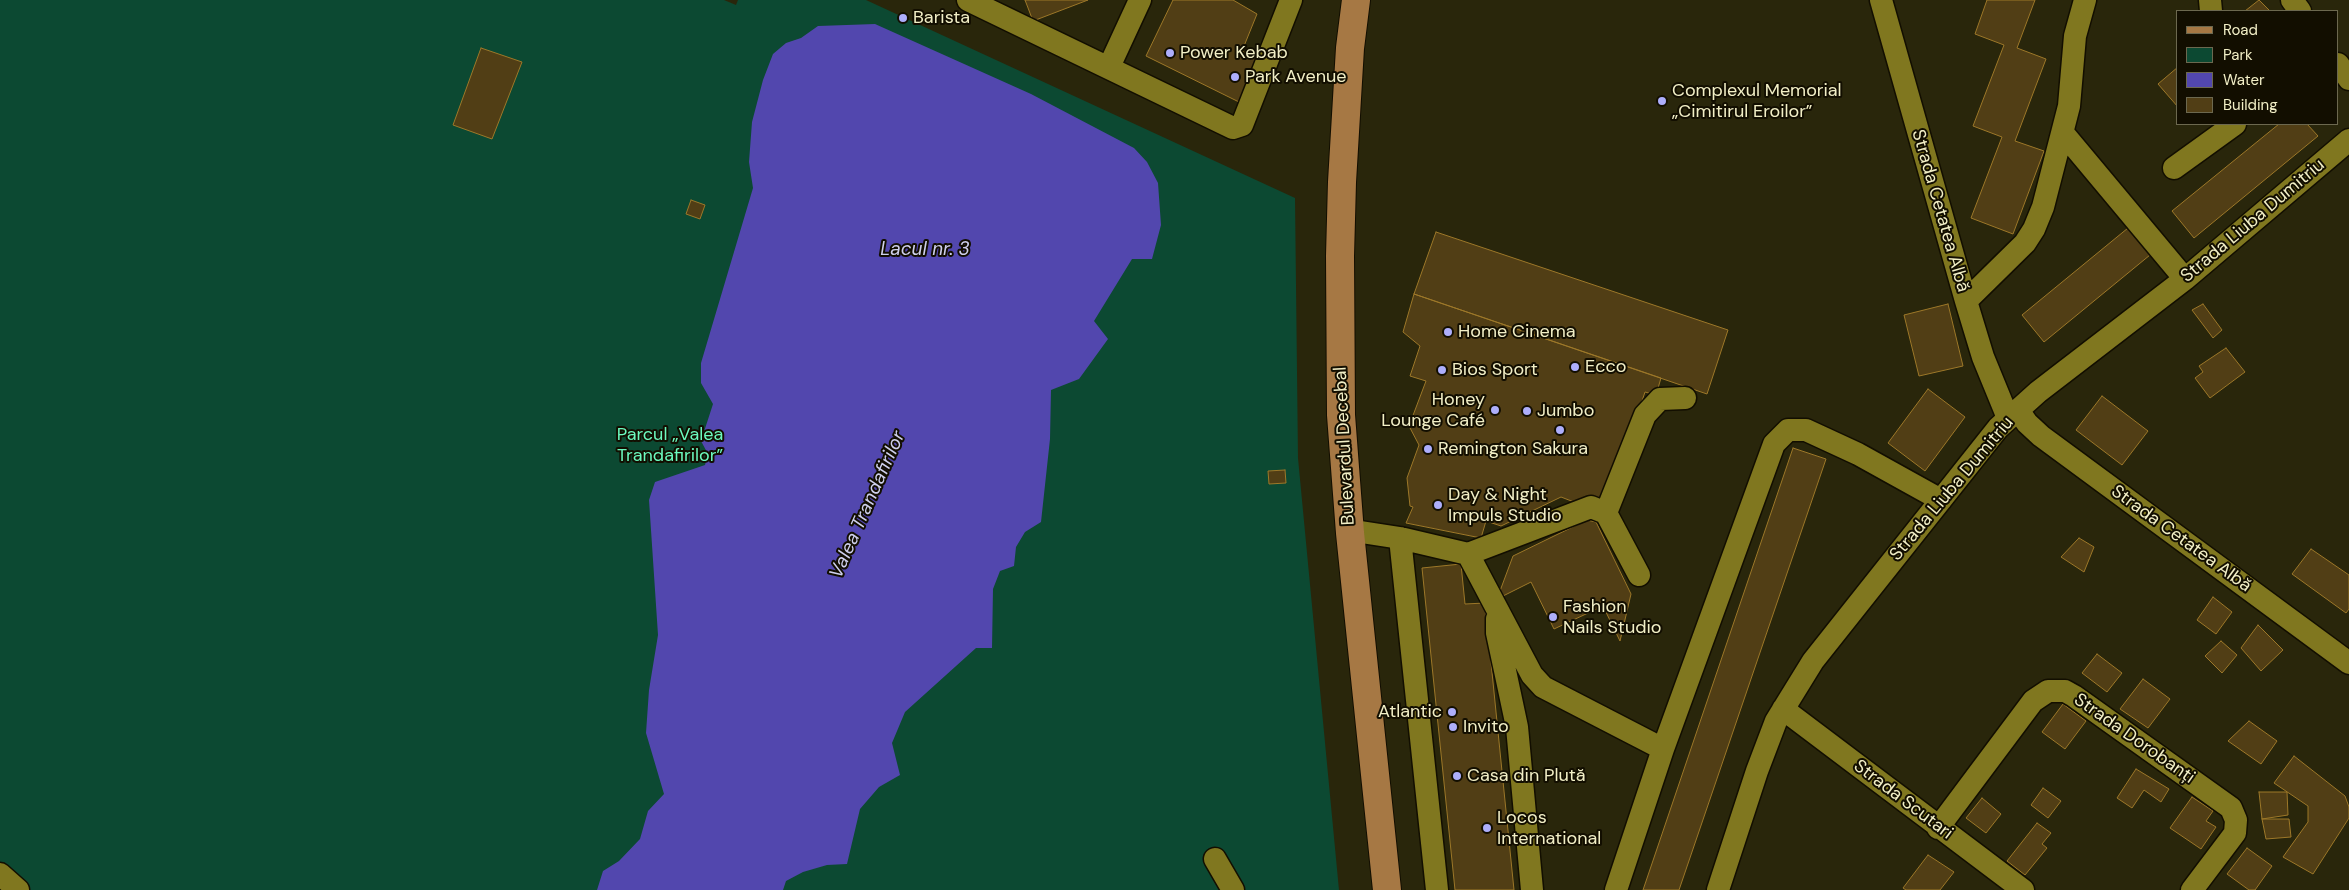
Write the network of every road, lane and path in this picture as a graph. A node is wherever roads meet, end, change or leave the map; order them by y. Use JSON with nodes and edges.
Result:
{"nodes":[{"id":1,"x":968,"y":0,"type":"edge"},
{"id":2,"x":1140,"y":0,"type":"edge"},
{"id":3,"x":1291,"y":0,"type":"edge"},
{"id":4,"x":1356,"y":0,"type":"edge"},
{"id":5,"x":1881,"y":0,"type":"edge"},
{"id":6,"x":2085,"y":0,"type":"edge"},
{"id":7,"x":2339,"y":65,"type":"edge"},
{"id":8,"x":1109,"y":67,"type":"junction"},
{"id":9,"x":2349,"y":79,"type":"edge"},
{"id":10,"x":2234,"y":125,"type":"edge"},
{"id":11,"x":2063,"y":132,"type":"junction"},
{"id":12,"x":2349,"y":140,"type":"edge"},
{"id":13,"x":2174,"y":168,"type":"dead end"},
{"id":14,"x":2185,"y":279,"type":"junction"},
{"id":15,"x":1966,"y":301,"type":"junction"},
{"id":16,"x":1685,"y":398,"type":"dead end"},
{"id":17,"x":2013,"y":414,"type":"junction"},
{"id":18,"x":1941,"y":500,"type":"junction"},
{"id":19,"x":1606,"y":512,"type":"junction"},
{"id":20,"x":1350,"y":533,"type":"junction"},
{"id":21,"x":1400,"y":538,"type":"junction"},
{"id":22,"x":1468,"y":554,"type":"junction"},
{"id":23,"x":1639,"y":574,"type":"dead end"},
{"id":24,"x":1497,"y":608,"type":"junction"},
{"id":25,"x":2349,"y":663,"type":"edge"},
{"id":26,"x":1783,"y":709,"type":"junction"},
{"id":27,"x":1663,"y":749,"type":"junction"},
{"id":28,"x":1938,"y":828,"type":"junction"},
{"id":29,"x":1215,"y":859,"type":"dead end"},
{"id":30,"x":0,"y":874,"type":"edge"},
{"id":31,"x":18,"y":890,"type":"edge"},
{"id":32,"x":1233,"y":890,"type":"edge"},
{"id":33,"x":1387,"y":890,"type":"edge"},
{"id":34,"x":1437,"y":890,"type":"edge"},
{"id":35,"x":1532,"y":890,"type":"edge"},
{"id":36,"x":1616,"y":890,"type":"edge"},
{"id":37,"x":1718,"y":890,"type":"edge"},
{"id":38,"x":2023,"y":890,"type":"edge"},
{"id":39,"x":2192,"y":890,"type":"edge"}],
"edges":[{"from":1,"to":8,"type":"street"},
{"from":2,"to":8,"type":"street"},
{"from":3,"to":8,"type":"street"},
{"from":4,"to":20,"type":"main road","name":"Bulevardul Decebal"},
{"from":5,"to":15,"type":"street","name":"Strada Cetatea Albă"},
{"from":6,"to":11,"type":"street"},
{"from":7,"to":9,"type":"street"},
{"from":10,"to":13,"type":"street"},
{"from":11,"to":14,"type":"street"},
{"from":11,"to":15,"type":"street"},
{"from":12,"to":14,"type":"street","name":"Strada Liuba Dumitriu"},
{"from":14,"to":17,"type":"street","name":"Strada Liuba Dumitriu"},
{"from":15,"to":17,"type":"street","name":"Strada Cetatea Albă"},
{"from":16,"to":19,"type":"street"},
{"from":17,"to":18,"type":"street","name":"Strada Liuba Dumitriu"},
{"from":17,"to":25,"type":"street","name":"Strada Cetatea Albă"},
{"from":18,"to":26,"type":"street","name":"Strada Liuba Dumitriu"},
{"from":18,"to":27,"type":"street"},
{"from":19,"to":22,"type":"street"},
{"from":19,"to":23,"type":"street"},
{"from":20,"to":21,"type":"street"},
{"from":20,"to":33,"type":"main road","name":"Bulevardul Decebal"},
{"from":21,"to":22,"type":"street"},
{"from":21,"to":34,"type":"street"},
{"from":22,"to":24,"type":"street"},
{"from":24,"to":27,"type":"street"},
{"from":24,"to":35,"type":"street"},
{"from":26,"to":28,"type":"street","name":"Strada Scutari"},
{"from":26,"to":37,"type":"street","name":"Strada Liuba Dumitriu"},
{"from":27,"to":36,"type":"street"},
{"from":28,"to":38,"type":"street","name":"Strada Scutari"},
{"from":28,"to":39,"type":"street","name":"Strada Dorobanți"},
{"from":29,"to":32,"type":"street"},
{"from":30,"to":31,"type":"street"}]}
